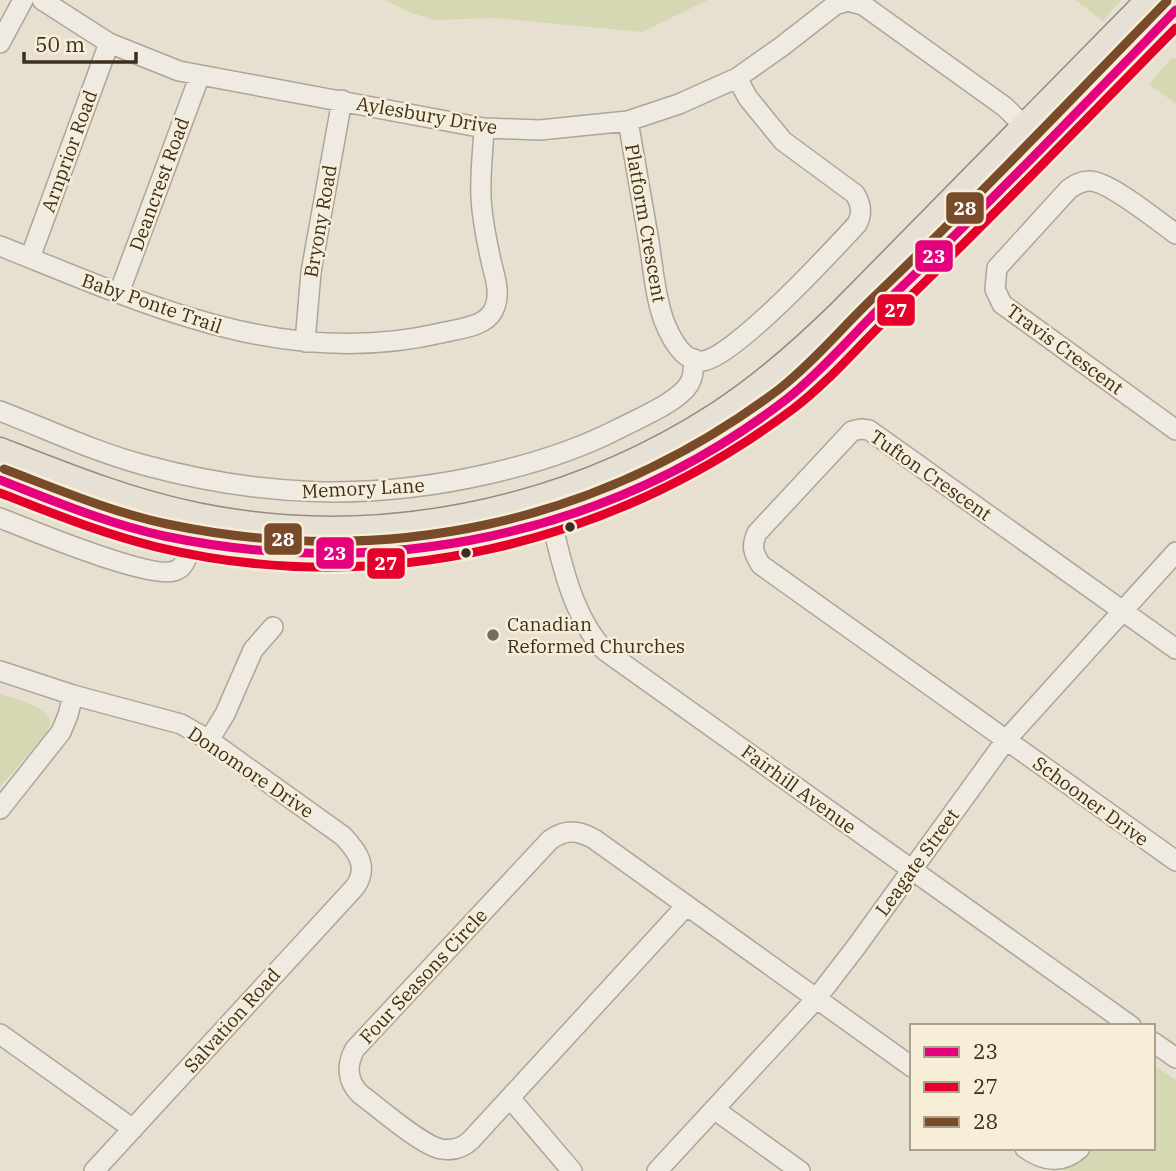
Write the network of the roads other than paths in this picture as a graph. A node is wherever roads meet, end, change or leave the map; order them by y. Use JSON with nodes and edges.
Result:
{"nodes":[{"id":1,"x":23,"y":0,"type":"edge"},
{"id":2,"x":42,"y":0,"type":"edge"},
{"id":3,"x":1149,"y":0,"type":"edge"},
{"id":4,"x":1176,"y":10,"type":"edge"},
{"id":5,"x":0,"y":43,"type":"edge"},
{"id":6,"x":109,"y":43,"type":"junction"},
{"id":7,"x":200,"y":75,"type":"junction"},
{"id":8,"x":737,"y":78,"type":"junction"},
{"id":9,"x":342,"y":100,"type":"junction"},
{"id":10,"x":628,"y":121,"type":"junction"},
{"id":11,"x":1024,"y":126,"type":"junction"},
{"id":12,"x":484,"y":128,"type":"junction"},
{"id":13,"x":1043,"y":145,"type":"junction"},
{"id":14,"x":1176,"y":234,"type":"edge"},
{"id":15,"x":0,"y":247,"type":"edge"},
{"id":16,"x":30,"y":258,"type":"junction"},
{"id":17,"x":119,"y":293,"type":"junction"},
{"id":18,"x":304,"y":342,"type":"junction"},
{"id":19,"x":694,"y":359,"type":"junction"},
{"id":20,"x":0,"y":411,"type":"edge"},
{"id":21,"x":1176,"y":430,"type":"edge"},
{"id":22,"x":0,"y":450,"type":"edge"},
{"id":23,"x":0,"y":480,"type":"edge"},
{"id":24,"x":545,"y":495,"type":"junction"},
{"id":25,"x":0,"y":518,"type":"edge"},
{"id":26,"x":552,"y":522,"type":"junction"},
{"id":27,"x":191,"y":542,"type":"junction"},
{"id":28,"x":1176,"y":552,"type":"edge"},
{"id":29,"x":1122,"y":611,"type":"junction"},
{"id":30,"x":273,"y":627,"type":"dead end"},
{"id":31,"x":1176,"y":649,"type":"edge"},
{"id":32,"x":0,"y":671,"type":"edge"},
{"id":33,"x":73,"y":695,"type":"junction"},
{"id":34,"x":209,"y":740,"type":"junction"},
{"id":35,"x":1006,"y":740,"type":"junction"},
{"id":36,"x":0,"y":808,"type":"edge"},
{"id":37,"x":1176,"y":861,"type":"edge"},
{"id":38,"x":362,"y":865,"type":"joint"},
{"id":39,"x":913,"y":869,"type":"junction"},
{"id":40,"x":686,"y":906,"type":"junction"},
{"id":41,"x":816,"y":999,"type":"junction"},
{"id":42,"x":1128,"y":1024,"type":"edge"},
{"id":43,"x":0,"y":1034,"type":"edge"},
{"id":44,"x":1155,"y":1044,"type":"edge"},
{"id":45,"x":1176,"y":1058,"type":"edge"},
{"id":46,"x":910,"y":1066,"type":"edge"},
{"id":47,"x":510,"y":1098,"type":"junction"},
{"id":48,"x":714,"y":1109,"type":"junction"},
{"id":49,"x":133,"y":1129,"type":"junction"},
{"id":50,"x":1030,"y":1150,"type":"edge"},
{"id":51,"x":1077,"y":1150,"type":"edge"},
{"id":52,"x":94,"y":1171,"type":"edge"},
{"id":53,"x":572,"y":1171,"type":"edge"},
{"id":54,"x":657,"y":1171,"type":"edge"},
{"id":55,"x":800,"y":1171,"type":"edge"}],
"edges":[{"from":1,"to":5,"type":"street"},
{"from":2,"to":6,"type":"street","name":"Aylesbury Drive"},
{"from":3,"to":11,"type":"main road"},
{"from":4,"to":13,"type":"main road"},
{"from":6,"to":7,"type":"street","name":"Aylesbury Drive"},
{"from":6,"to":16,"type":"street","name":"Arnprior Road"},
{"from":7,"to":9,"type":"street","name":"Aylesbury Drive"},
{"from":7,"to":17,"type":"street","name":"Deancrest Road"},
{"from":8,"to":10,"type":"street","name":"Aylesbury Drive"},
{"from":8,"to":11,"type":"street","name":"Aylesbury Drive"},
{"from":8,"to":19,"type":"street"},
{"from":9,"to":12,"type":"street","name":"Aylesbury Drive"},
{"from":9,"to":18,"type":"street","name":"Bryony Road"},
{"from":10,"to":12,"type":"street","name":"Aylesbury Drive"},
{"from":10,"to":19,"type":"street","name":"Platform Crescent"},
{"from":11,"to":13,"type":"street","name":"Aylesbury Drive"},
{"from":11,"to":24,"type":"main road"},
{"from":12,"to":18,"type":"street","name":"Baby Ponte Trail"},
{"from":13,"to":26,"type":"main road"},
{"from":14,"to":21,"type":"street","name":"Travis Crescent"},
{"from":15,"to":16,"type":"street","name":"Baby Ponte Trail"},
{"from":16,"to":17,"type":"street","name":"Baby Ponte Trail"},
{"from":17,"to":18,"type":"street","name":"Baby Ponte Trail"},
{"from":19,"to":20,"type":"street","name":"Memory Lane"},
{"from":22,"to":24,"type":"main road"},
{"from":23,"to":27,"type":"main road"},
{"from":24,"to":26,"type":"street","name":"Fairhill Avenue"},
{"from":25,"to":27,"type":"street"},
{"from":26,"to":27,"type":"main road"},
{"from":26,"to":39,"type":"street","name":"Fairhill Avenue"},
{"from":28,"to":29,"type":"street","name":"Leagate Street"},
{"from":29,"to":31,"type":"street","name":"Tufton Crescent"},
{"from":29,"to":35,"type":"street","name":"Leagate Street"},
{"from":29,"to":35,"type":"street","name":"Tufton Crescent"},
{"from":30,"to":34,"type":"street"},
{"from":32,"to":33,"type":"street","name":"Donomore Drive"},
{"from":33,"to":34,"type":"street","name":"Donomore Drive"},
{"from":33,"to":36,"type":"street"},
{"from":34,"to":38,"type":"street","name":"Donomore Drive"},
{"from":35,"to":37,"type":"street","name":"Schooner Drive"},
{"from":35,"to":39,"type":"street","name":"Leagate Street"},
{"from":38,"to":49,"type":"street","name":"Salvation Road"},
{"from":39,"to":41,"type":"street","name":"Leagate Street"},
{"from":39,"to":42,"type":"street","name":"Fairhill Avenue"},
{"from":40,"to":41,"type":"street","name":"Four Seasons Circle"},
{"from":40,"to":47,"type":"street","name":"Four Seasons Circle"},
{"from":40,"to":47,"type":"street","name":"Four Seasons Circle"},
{"from":41,"to":46,"type":"street","name":"Four Seasons Circle"},
{"from":41,"to":48,"type":"street","name":"Leagate Street"},
{"from":43,"to":49,"type":"street"},
{"from":44,"to":45,"type":"street"},
{"from":47,"to":53,"type":"street"},
{"from":48,"to":54,"type":"street","name":"Leagate Street"},
{"from":48,"to":55,"type":"street"},
{"from":49,"to":52,"type":"street","name":"Salvation Road"},
{"from":50,"to":51,"type":"street"}]}
